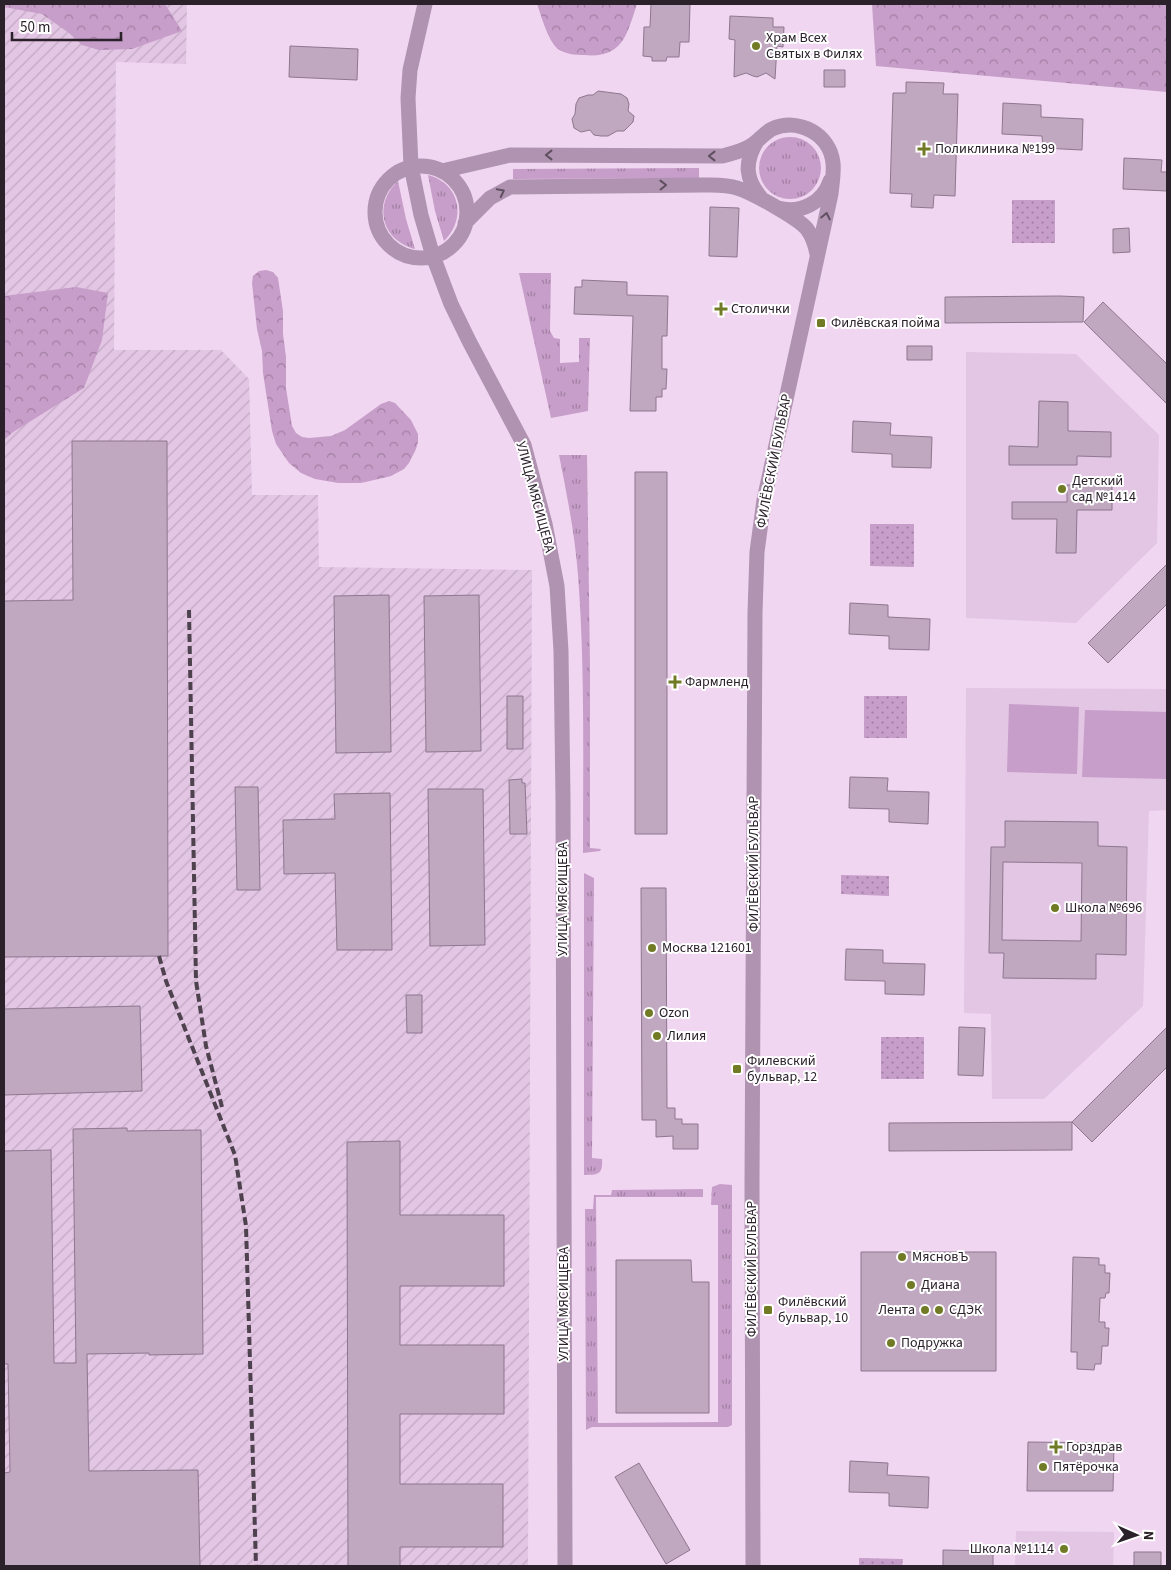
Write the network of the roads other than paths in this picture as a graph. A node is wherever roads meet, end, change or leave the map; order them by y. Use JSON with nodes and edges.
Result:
{"nodes":[{"id":1,"x":425,"y":4,"type":"edge"},
{"id":2,"x":757,"y":141,"type":"junction"},
{"id":3,"x":411,"y":166,"type":"junction"},
{"id":4,"x":442,"y":171,"type":"junction"},
{"id":5,"x":832,"y":174,"type":"junction"},
{"id":6,"x":769,"y":203,"type":"junction"},
{"id":7,"x":465,"y":223,"type":"junction"},
{"id":8,"x":433,"y":256,"type":"junction"},
{"id":9,"x":818,"y":258,"type":"junction"},
{"id":10,"x":565,"y":1566,"type":"edge"},
{"id":11,"x":753,"y":1566,"type":"edge"}],
"edges":[{"from":1,"to":3,"type":"street","name":"УЛИЦА МЯСИЩЕВА"},
{"from":2,"to":4,"type":"street","name":"ФИЛЁВСКИЙ БУЛЬВАР","one_way":true},
{"from":2,"to":5,"type":"street","name":"ФИЛЁВСКИЙ БУЛЬВАР"},
{"from":2,"to":6,"type":"street","name":"ФИЛЁВСКИЙ БУЛЬВАР"},
{"from":3,"to":4,"type":"street"},
{"from":3,"to":8,"type":"street","name":"УЛИЦА МЯСИЩЕВА"},
{"from":3,"to":8,"type":"street"},
{"from":4,"to":7,"type":"street"},
{"from":5,"to":6,"type":"street","name":"ФИЛЁВСКИЙ БУЛЬВАР"},
{"from":9,"to":5,"type":"street","name":"ФИЛЁВСКИЙ БУЛЬВАР","one_way":true},
{"from":7,"to":6,"type":"street","name":"ФИЛЁВСКИЙ БУЛЬВАР","one_way":true},
{"from":6,"to":9,"type":"street","name":"ФИЛЁВСКИЙ БУЛЬВАР"},
{"from":7,"to":8,"type":"street"},
{"from":8,"to":10,"type":"street","name":"УЛИЦА МЯСИЩЕВА"},
{"from":9,"to":11,"type":"street","name":"ФИЛЁВСКИЙ БУЛЬВАР"}]}
